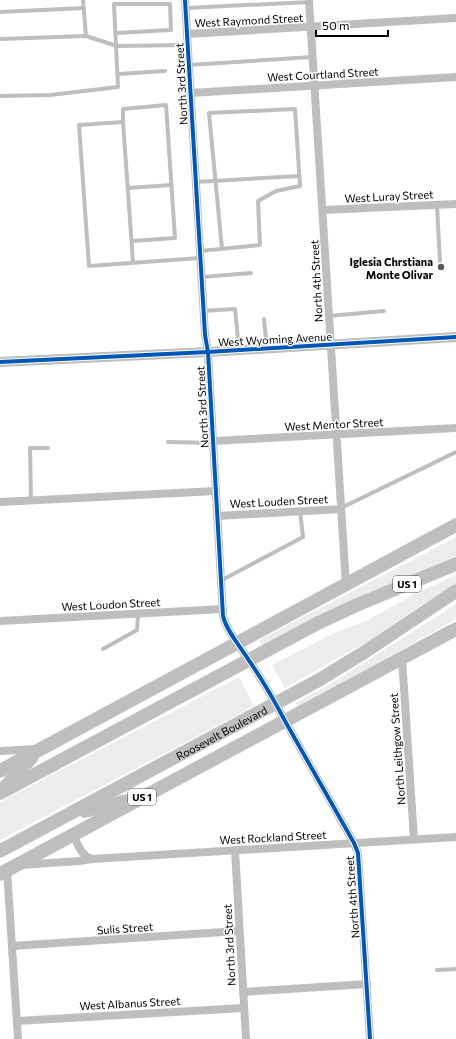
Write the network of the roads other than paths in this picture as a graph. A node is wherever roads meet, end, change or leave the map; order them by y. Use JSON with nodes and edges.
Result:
{"nodes":[{"id":1,"x":83,"y":0,"type":"edge"},
{"id":2,"x":310,"y":1,"type":"edge"},
{"id":3,"x":185,"y":4,"type":"edge"},
{"id":4,"x":84,"y":8,"type":"junction"},
{"id":5,"x":0,"y":12,"type":"edge"},
{"id":6,"x":456,"y":18,"type":"edge"},
{"id":7,"x":311,"y":27,"type":"junction"},
{"id":8,"x":116,"y":33,"type":"junction"},
{"id":9,"x":187,"y":34,"type":"junction"},
{"id":10,"x":86,"y":36,"type":"junction"},
{"id":11,"x":0,"y":39,"type":"edge"},
{"id":12,"x":188,"y":45,"type":"junction"},
{"id":13,"x":117,"y":46,"type":"junction"},
{"id":14,"x":313,"y":57,"type":"junction"},
{"id":15,"x":189,"y":65,"type":"junction"},
{"id":16,"x":165,"y":71,"type":"dead end"},
{"id":17,"x":118,"y":74,"type":"junction"},
{"id":18,"x":456,"y":77,"type":"edge"},
{"id":19,"x":315,"y":86,"type":"junction"},
{"id":20,"x":190,"y":92,"type":"junction"},
{"id":21,"x":0,"y":96,"type":"edge"},
{"id":22,"x":123,"y":122,"type":"junction"},
{"id":23,"x":299,"y":176,"type":"junction"},
{"id":24,"x":216,"y":181,"type":"junction"},
{"id":25,"x":196,"y":182,"type":"junction"},
{"id":26,"x":171,"y":185,"type":"junction"},
{"id":27,"x":128,"y":188,"type":"junction"},
{"id":28,"x":437,"y":204,"type":"junction"},
{"id":29,"x":456,"y":204,"type":"edge"},
{"id":30,"x":323,"y":210,"type":"junction"},
{"id":31,"x":132,"y":241,"type":"junction"},
{"id":32,"x":222,"y":249,"type":"junction"},
{"id":33,"x":200,"y":254,"type":"junction"},
{"id":34,"x":133,"y":262,"type":"junction"},
{"id":35,"x":440,"y":262,"type":"dead end"},
{"id":36,"x":251,"y":273,"type":"dead end"},
{"id":37,"x":201,"y":277,"type":"junction"},
{"id":38,"x":203,"y":311,"type":"junction"},
{"id":39,"x":384,"y":311,"type":"dead end"},
{"id":40,"x":329,"y":316,"type":"junction"},
{"id":41,"x":264,"y":319,"type":"dead end"},
{"id":42,"x":456,"y":337,"type":"edge"},
{"id":43,"x":330,"y":344,"type":"junction"},
{"id":44,"x":267,"y":348,"type":"junction"},
{"id":45,"x":239,"y":350,"type":"junction"},
{"id":46,"x":208,"y":352,"type":"junction"},
{"id":47,"x":0,"y":362,"type":"edge"},
{"id":48,"x":456,"y":428,"type":"edge"},
{"id":49,"x":336,"y":435,"type":"junction"},
{"id":50,"x":168,"y":442,"type":"dead end"},
{"id":51,"x":213,"y":442,"type":"junction"},
{"id":52,"x":48,"y":448,"type":"dead end"},
{"id":53,"x":456,"y":452,"type":"edge"},
{"id":54,"x":216,"y":491,"type":"junction"},
{"id":55,"x":31,"y":501,"type":"junction"},
{"id":56,"x":0,"y":502,"type":"edge"},
{"id":57,"x":341,"y":509,"type":"junction"},
{"id":58,"x":300,"y":511,"type":"junction"},
{"id":59,"x":218,"y":516,"type":"junction"},
{"id":60,"x":456,"y":525,"type":"edge"},
{"id":61,"x":456,"y":564,"type":"edge"},
{"id":62,"x":221,"y":580,"type":"junction"},
{"id":63,"x":346,"y":585,"type":"junction"},
{"id":64,"x":456,"y":591,"type":"edge"},
{"id":65,"x":223,"y":609,"type":"junction"},
{"id":66,"x":138,"y":614,"type":"junction"},
{"id":67,"x":0,"y":621,"type":"edge"},
{"id":68,"x":456,"y":629,"type":"edge"},
{"id":69,"x":238,"y":643,"type":"junction"},
{"id":70,"x":103,"y":649,"type":"dead end"},
{"id":71,"x":402,"y":658,"type":"junction"},
{"id":72,"x":249,"y":660,"type":"junction"},
{"id":73,"x":276,"y":703,"type":"junction"},
{"id":74,"x":285,"y":721,"type":"junction"},
{"id":75,"x":40,"y":749,"type":"junction"},
{"id":76,"x":0,"y":751,"type":"edge"},
{"id":77,"x":0,"y":771,"type":"edge"},
{"id":78,"x":0,"y":792,"type":"edge"},
{"id":79,"x":145,"y":796,"type":"junction"},
{"id":80,"x":66,"y":816,"type":"junction"},
{"id":81,"x":73,"y":835,"type":"junction"},
{"id":82,"x":456,"y":836,"type":"edge"},
{"id":83,"x":414,"y":839,"type":"junction"},
{"id":84,"x":354,"y":843,"type":"junction"},
{"id":85,"x":235,"y":850,"type":"junction"},
{"id":86,"x":0,"y":851,"type":"edge"},
{"id":87,"x":92,"y":859,"type":"junction"},
{"id":88,"x":8,"y":870,"type":"edge"},
{"id":89,"x":239,"y":931,"type":"junction"},
{"id":90,"x":12,"y":946,"type":"junction"},
{"id":91,"x":456,"y":969,"type":"edge"},
{"id":92,"x":437,"y":970,"type":"dead end"},
{"id":93,"x":367,"y":984,"type":"junction"},
{"id":94,"x":243,"y":992,"type":"junction"},
{"id":95,"x":244,"y":1008,"type":"junction"},
{"id":96,"x":17,"y":1021,"type":"junction"},
{"id":97,"x":18,"y":1039,"type":"edge"},
{"id":98,"x":246,"y":1039,"type":"edge"},
{"id":99,"x":370,"y":1039,"type":"edge"}],
"edges":[{"from":1,"to":4,"type":"lane"},
{"from":2,"to":3,"type":"lane"},
{"from":2,"to":7,"type":"street","name":"North 4th Street"},
{"from":3,"to":9,"type":"street","name":"North 3rd Street"},
{"from":4,"to":5,"type":"lane"},
{"from":4,"to":10,"type":"lane"},
{"from":6,"to":7,"type":"street","name":"West Raymond Street"},
{"from":7,"to":9,"type":"street","name":"West Raymond Street"},
{"from":7,"to":14,"type":"street","name":"North 4th Street"},
{"from":8,"to":8,"type":"lane"},
{"from":8,"to":13,"type":"lane"},
{"from":9,"to":12,"type":"street","name":"North 3rd Street"},
{"from":10,"to":11,"type":"lane"},
{"from":10,"to":13,"type":"lane"},
{"from":12,"to":13,"type":"lane"},
{"from":12,"to":15,"type":"street","name":"North 3rd Street"},
{"from":13,"to":17,"type":"lane"},
{"from":14,"to":15,"type":"lane"},
{"from":14,"to":19,"type":"street","name":"North 4th Street"},
{"from":15,"to":20,"type":"street","name":"North 3rd Street"},
{"from":16,"to":17,"type":"lane"},
{"from":17,"to":21,"type":"lane"},
{"from":18,"to":19,"type":"street","name":"West Courtland Street"},
{"from":19,"to":20,"type":"street","name":"West Courtland Street"},
{"from":19,"to":30,"type":"street","name":"North 4th Street"},
{"from":20,"to":25,"type":"street","name":"North 3rd Street"},
{"from":22,"to":26,"type":"lane"},
{"from":22,"to":27,"type":"lane"},
{"from":22,"to":34,"type":"lane"},
{"from":23,"to":24,"type":"lane"},
{"from":23,"to":24,"type":"lane"},
{"from":23,"to":32,"type":"lane"},
{"from":24,"to":25,"type":"lane"},
{"from":24,"to":32,"type":"lane"},
{"from":25,"to":33,"type":"street","name":"North 3rd Street"},
{"from":26,"to":27,"type":"lane"},
{"from":26,"to":31,"type":"lane"},
{"from":27,"to":31,"type":"lane"},
{"from":28,"to":29,"type":"street","name":"West Luray Street"},
{"from":28,"to":30,"type":"street","name":"West Luray Street"},
{"from":28,"to":35,"type":"lane"},
{"from":30,"to":40,"type":"street","name":"North 4th Street"},
{"from":31,"to":34,"type":"lane"},
{"from":32,"to":33,"type":"lane"},
{"from":33,"to":34,"type":"lane"},
{"from":33,"to":37,"type":"street","name":"North 3rd Street"},
{"from":36,"to":37,"type":"lane"},
{"from":37,"to":38,"type":"street","name":"North 3rd Street"},
{"from":38,"to":45,"type":"lane"},
{"from":38,"to":46,"type":"street","name":"North 3rd Street"},
{"from":39,"to":40,"type":"lane"},
{"from":40,"to":43,"type":"street","name":"North 4th Street"},
{"from":41,"to":44,"type":"lane"},
{"from":42,"to":43,"type":"street","name":"West Wyoming Avenue"},
{"from":43,"to":44,"type":"street","name":"West Wyoming Avenue"},
{"from":43,"to":49,"type":"street","name":"North 4th Street"},
{"from":44,"to":45,"type":"street","name":"West Wyoming Avenue"},
{"from":45,"to":46,"type":"street","name":"West Wyoming Avenue"},
{"from":46,"to":47,"type":"street","name":"West Wyoming Avenue"},
{"from":46,"to":51,"type":"street","name":"North 3rd Street"},
{"from":48,"to":49,"type":"street","name":"West Mentor Street"},
{"from":49,"to":51,"type":"street","name":"West Mentor Street"},
{"from":49,"to":57,"type":"street","name":"North 4th Street"},
{"from":50,"to":51,"type":"lane"},
{"from":51,"to":54,"type":"street","name":"North 3rd Street"},
{"from":52,"to":55,"type":"lane"},
{"from":53,"to":57,"type":"lane"},
{"from":54,"to":55,"type":"street"},
{"from":54,"to":59,"type":"street","name":"North 3rd Street"},
{"from":55,"to":56,"type":"street"},
{"from":57,"to":58,"type":"street","name":"West Louden Street"},
{"from":57,"to":63,"type":"street","name":"North 4th Street"},
{"from":58,"to":59,"type":"street","name":"West Louden Street"},
{"from":58,"to":62,"type":"lane"},
{"from":59,"to":62,"type":"street","name":"North 3rd Street"},
{"from":60,"to":63,"type":"highway","number":"US 1"},
{"from":61,"to":72,"type":"highway","number":"US 1"},
{"from":62,"to":65,"type":"street","name":"North 3rd Street"},
{"from":63,"to":69,"type":"highway","number":"US 1"},
{"from":64,"to":73,"type":"highway","name":"Roosevelt Boulevard","number":"US 1"},
{"from":65,"to":66,"type":"street","name":"West Loudon Street"},
{"from":65,"to":69,"type":"street","name":"North 3rd Street"},
{"from":66,"to":67,"type":"street","name":"West Loudon Street"},
{"from":66,"to":70,"type":"lane"},
{"from":68,"to":71,"type":"highway","name":"Roosevelt Boulevard","number":"US 1"},
{"from":69,"to":72,"type":"street","name":"North 3rd Street"},
{"from":69,"to":75,"type":"highway","number":"US 1"},
{"from":71,"to":74,"type":"highway","name":"Roosevelt Boulevard","number":"US 1"},
{"from":71,"to":83,"type":"street","name":"North Leithgow Street"},
{"from":72,"to":73,"type":"street","name":"North 3rd Street"},
{"from":72,"to":78,"type":"highway","number":"US 1"},
{"from":73,"to":74,"type":"street","name":"North 4th Street"},
{"from":73,"to":80,"type":"highway","name":"Roosevelt Boulevard","number":"US 1"},
{"from":74,"to":79,"type":"highway","name":"Roosevelt Boulevard","number":"US 1"},
{"from":74,"to":84,"type":"street","name":"North 4th Street"},
{"from":75,"to":76,"type":"street"},
{"from":75,"to":77,"type":"highway","number":"US 1"},
{"from":75,"to":78,"type":"highway"},
{"from":79,"to":80,"type":"highway"},
{"from":79,"to":81,"type":"highway","name":"Roosevelt Boulevard","number":"US 1"},
{"from":80,"to":86,"type":"highway","name":"Roosevelt Boulevard","number":"US 1"},
{"from":81,"to":87,"type":"street"},
{"from":81,"to":88,"type":"highway","name":"Roosevelt Boulevard","number":"US 1"},
{"from":82,"to":83,"type":"street","name":"West Rockland Street"},
{"from":83,"to":84,"type":"street","name":"West Rockland Street"},
{"from":84,"to":85,"type":"street","name":"West Rockland Street"},
{"from":84,"to":93,"type":"street","name":"North 4th Street"},
{"from":85,"to":87,"type":"street","name":"West Rockland Street"},
{"from":85,"to":89,"type":"street","name":"North 3rd Street"},
{"from":87,"to":88,"type":"street","name":"West Rockland Street"},
{"from":88,"to":90,"type":"street"},
{"from":89,"to":90,"type":"street","name":"Sulis Street"},
{"from":89,"to":94,"type":"street","name":"North 3rd Street"},
{"from":90,"to":96,"type":"street"},
{"from":91,"to":92,"type":"lane"},
{"from":93,"to":94,"type":"street"},
{"from":93,"to":99,"type":"street","name":"North 4th Street"},
{"from":94,"to":95,"type":"street","name":"North 3rd Street"},
{"from":95,"to":96,"type":"street","name":"West Albanus Street"},
{"from":95,"to":98,"type":"street","name":"North 3rd Street"},
{"from":96,"to":97,"type":"street"}]}
